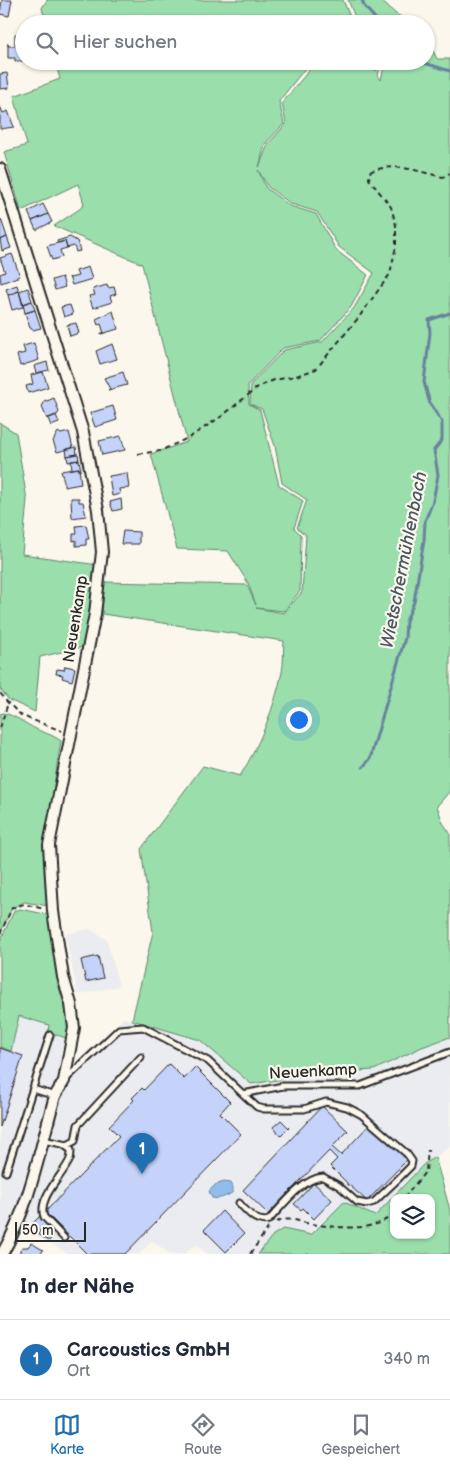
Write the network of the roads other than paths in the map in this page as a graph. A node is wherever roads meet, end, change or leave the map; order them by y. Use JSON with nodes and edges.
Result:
{"nodes":[{"id":1,"x":0,"y":169,"type":"edge"},
{"id":2,"x":50,"y":1036,"type":"dead end"},
{"id":3,"x":450,"y":1052,"type":"edge"},
{"id":4,"x":141,"y":1058,"type":"dead end"},
{"id":5,"x":64,"y":1081,"type":"junction"},
{"id":6,"x":32,"y":1089,"type":"junction"},
{"id":7,"x":243,"y":1094,"type":"junction"},
{"id":8,"x":55,"y":1096,"type":"junction"},
{"id":9,"x":43,"y":1140,"type":"junction"},
{"id":10,"x":64,"y":1145,"type":"junction"},
{"id":11,"x":6,"y":1172,"type":"dead end"},
{"id":12,"x":239,"y":1204,"type":"dead end"},
{"id":13,"x":64,"y":1238,"type":"dead end"},
{"id":14,"x":2,"y":1254,"type":"edge"}],
"edges":[{"from":1,"to":5,"type":"street","name":"Neuenkamp"},
{"from":2,"to":6,"type":"lane"},
{"from":3,"to":7,"type":"lane","name":"Neuenkamp"},
{"from":4,"to":10,"type":"lane"},
{"from":5,"to":7,"type":"lane","name":"Neuenkamp"},
{"from":5,"to":8,"type":"street","name":"Neuenkamp"},
{"from":6,"to":8,"type":"lane"},
{"from":6,"to":11,"type":"lane"},
{"from":7,"to":12,"type":"lane"},
{"from":8,"to":9,"type":"street","name":"Neuenkamp"},
{"from":9,"to":10,"type":"lane"},
{"from":9,"to":14,"type":"street","name":"Neuenkamp"},
{"from":10,"to":13,"type":"lane"}]}
